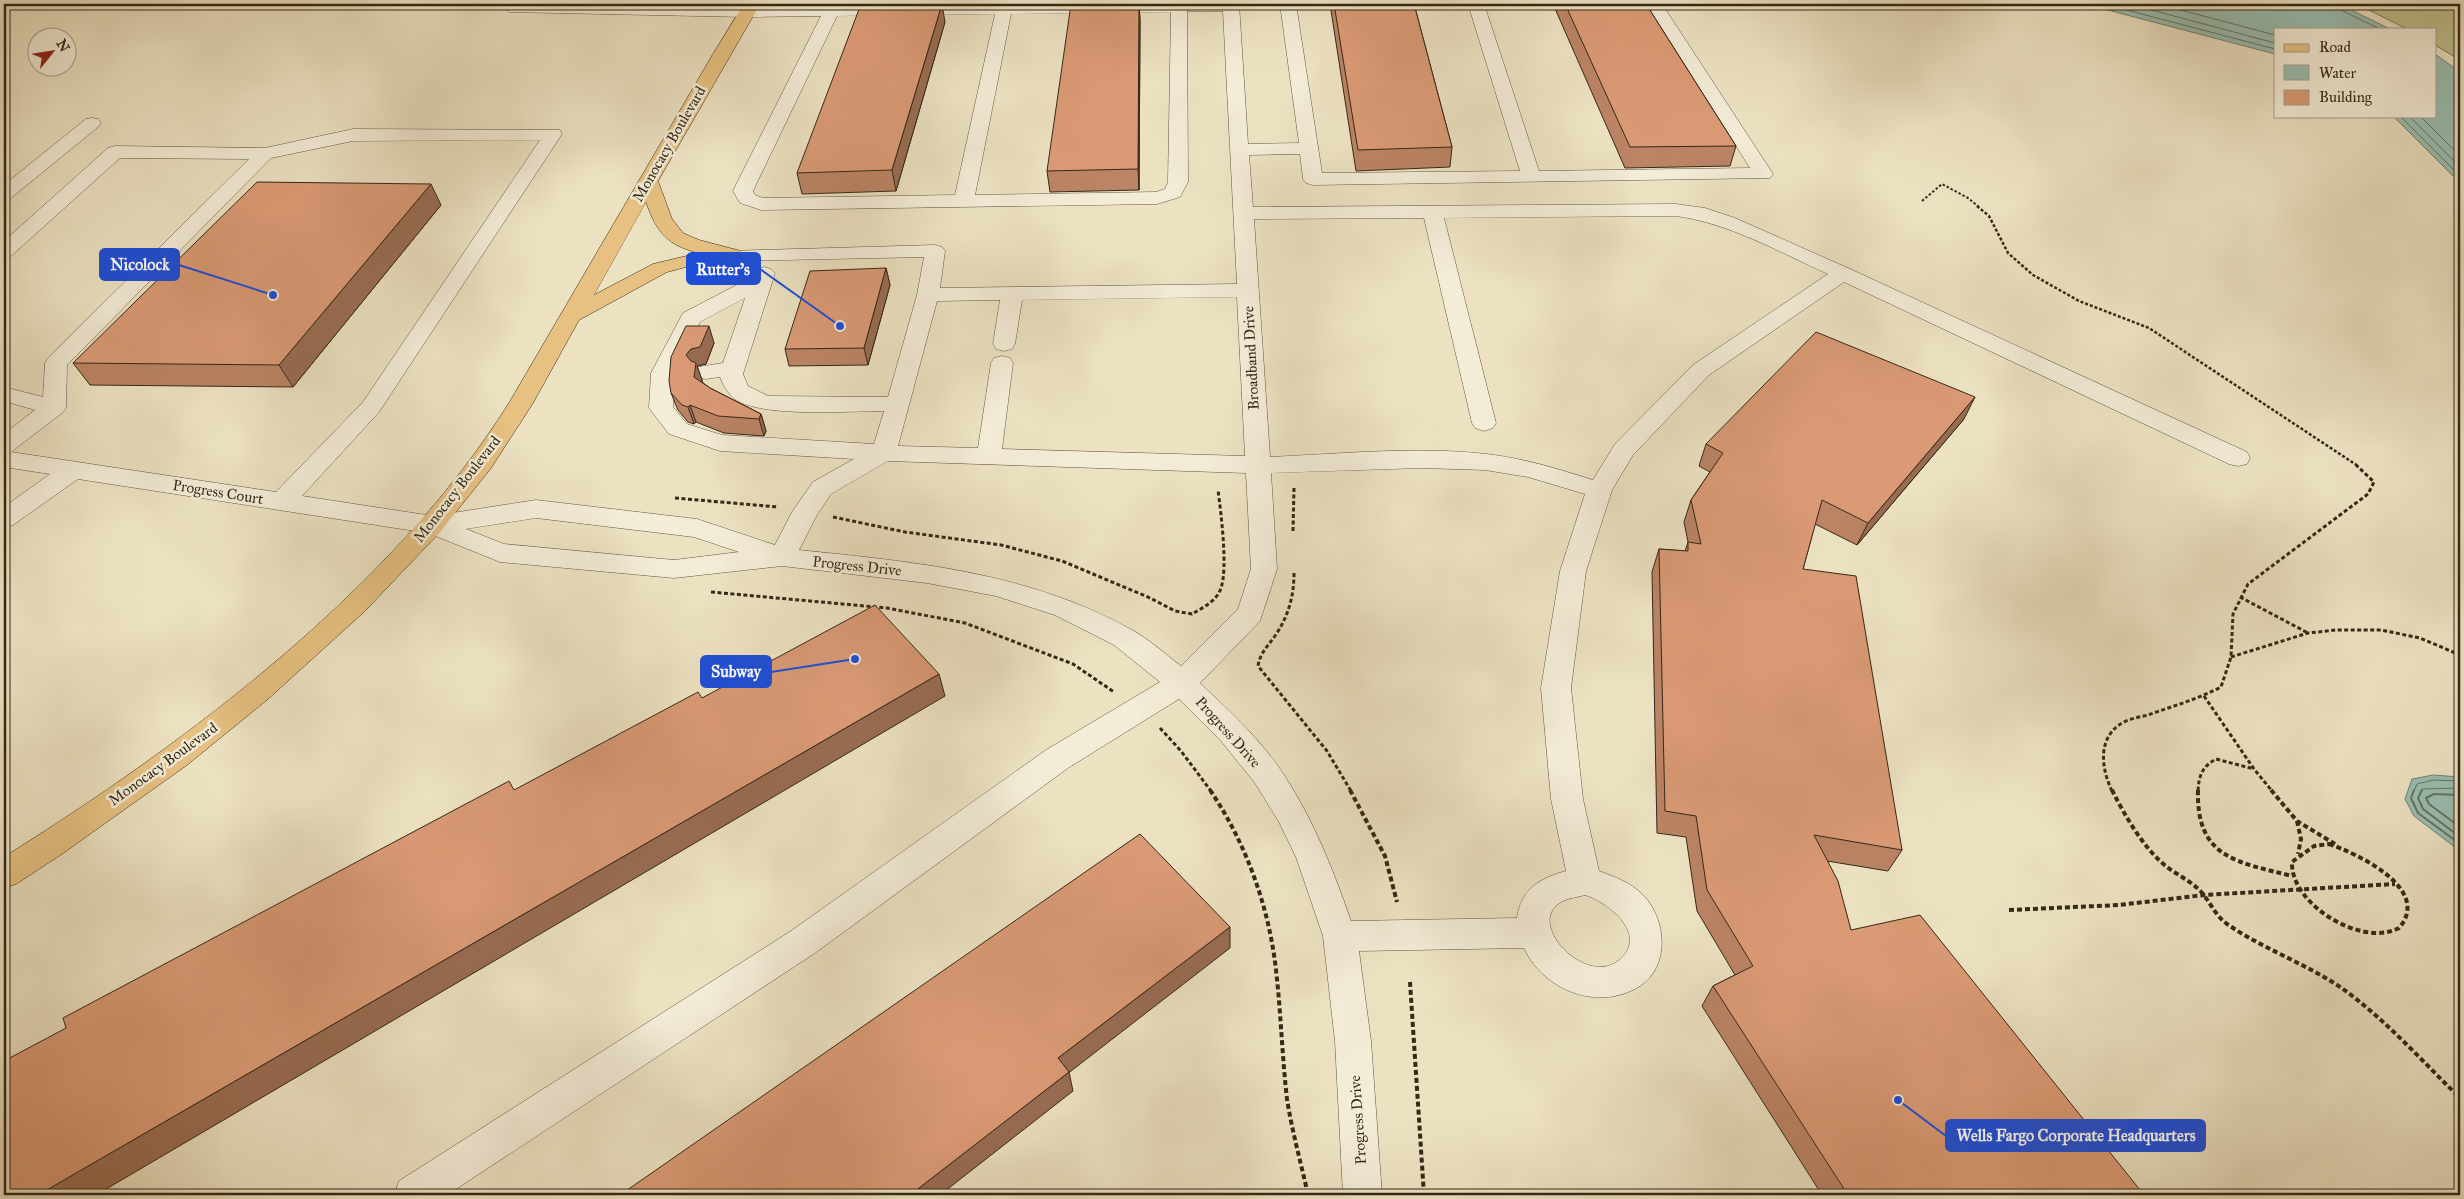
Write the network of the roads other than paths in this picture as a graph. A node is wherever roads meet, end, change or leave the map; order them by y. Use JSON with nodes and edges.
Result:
{"nodes":[{"id":1,"x":1288,"y":4,"type":"edge"},
{"id":2,"x":1476,"y":4,"type":"edge"},
{"id":3,"x":1654,"y":4,"type":"edge"},
{"id":4,"x":1179,"y":5,"type":"edge"},
{"id":5,"x":1231,"y":5,"type":"edge"},
{"id":6,"x":619,"y":7,"type":"edge"},
{"id":7,"x":749,"y":8,"type":"edge"},
{"id":8,"x":833,"y":8,"type":"edge"},
{"id":9,"x":514,"y":9,"type":"dead end"},
{"id":10,"x":1004,"y":9,"type":"junction"},
{"id":11,"x":92,"y":123,"type":"dead end"},
{"id":12,"x":1309,"y":148,"type":"junction"},
{"id":13,"x":1239,"y":150,"type":"junction"},
{"id":14,"x":265,"y":154,"type":"junction"},
{"id":15,"x":1531,"y":177,"type":"junction"},
{"id":16,"x":648,"y":182,"type":"junction"},
{"id":17,"x":4,"y":194,"type":"edge"},
{"id":18,"x":964,"y":201,"type":"junction"},
{"id":19,"x":1433,"y":212,"type":"junction"},
{"id":20,"x":1243,"y":214,"type":"junction"},
{"id":21,"x":4,"y":252,"type":"edge"},
{"id":22,"x":734,"y":255,"type":"junction"},
{"id":23,"x":770,"y":255,"type":"junction"},
{"id":24,"x":1843,"y":273,"type":"junction"},
{"id":25,"x":761,"y":281,"type":"junction"},
{"id":26,"x":1247,"y":290,"type":"junction"},
{"id":27,"x":1012,"y":294,"type":"junction"},
{"id":28,"x":928,"y":295,"type":"junction"},
{"id":29,"x":570,"y":316,"type":"junction"},
{"id":30,"x":4,"y":394,"type":"edge"},
{"id":31,"x":741,"y":398,"type":"junction"},
{"id":32,"x":898,"y":404,"type":"junction"},
{"id":33,"x":54,"y":408,"type":"junction"},
{"id":34,"x":1484,"y":423,"type":"dead end"},
{"id":35,"x":4,"y":446,"type":"edge"},
{"id":36,"x":884,"y":453,"type":"junction"},
{"id":37,"x":989,"y":456,"type":"junction"},
{"id":38,"x":2238,"y":458,"type":"dead end"},
{"id":39,"x":4,"y":459,"type":"edge"},
{"id":40,"x":1258,"y":464,"type":"junction"},
{"id":41,"x":73,"y":470,"type":"junction"},
{"id":42,"x":1599,"y":490,"type":"junction"},
{"id":43,"x":282,"y":502,"type":"junction"},
{"id":44,"x":4,"y":519,"type":"edge"},
{"id":45,"x":432,"y":525,"type":"junction"},
{"id":46,"x":782,"y":557,"type":"junction"},
{"id":47,"x":1182,"y":683,"type":"junction"},
{"id":48,"x":4,"y":874,"type":"edge"},
{"id":49,"x":1585,"y":882,"type":"junction"},
{"id":50,"x":1533,"y":933,"type":"junction"},
{"id":51,"x":1340,"y":936,"type":"junction"},
{"id":52,"x":413,"y":1195,"type":"edge"},
{"id":53,"x":1363,"y":1195,"type":"edge"}],
"edges":[{"from":1,"to":12,"type":"street"},
{"from":2,"to":15,"type":"street"},
{"from":3,"to":15,"type":"street"},
{"from":4,"to":5,"type":"street"},
{"from":4,"to":10,"type":"street"},
{"from":4,"to":18,"type":"street"},
{"from":5,"to":13,"type":"street","name":"Broadband Drive"},
{"from":6,"to":7,"type":"street"},
{"from":6,"to":9,"type":"street"},
{"from":7,"to":8,"type":"street"},
{"from":7,"to":16,"type":"main road","name":"Monocacy Boulevard"},
{"from":8,"to":10,"type":"street"},
{"from":8,"to":18,"type":"street"},
{"from":10,"to":18,"type":"street"},
{"from":11,"to":17,"type":"street"},
{"from":12,"to":13,"type":"street"},
{"from":12,"to":15,"type":"street"},
{"from":13,"to":20,"type":"street","name":"Broadband Drive"},
{"from":14,"to":21,"type":"street"},
{"from":14,"to":33,"type":"street"},
{"from":14,"to":43,"type":"street"},
{"from":16,"to":22,"type":"main road"},
{"from":16,"to":29,"type":"main road","name":"Monocacy Boulevard"},
{"from":19,"to":20,"type":"street"},
{"from":19,"to":24,"type":"street"},
{"from":19,"to":34,"type":"street"},
{"from":20,"to":26,"type":"street","name":"Broadband Drive"},
{"from":22,"to":23,"type":"street"},
{"from":22,"to":29,"type":"main road"},
{"from":23,"to":25,"type":"street"},
{"from":23,"to":28,"type":"street"},
{"from":24,"to":38,"type":"street"},
{"from":24,"to":42,"type":"street"},
{"from":25,"to":31,"type":"street"},
{"from":25,"to":31,"type":"street"},
{"from":26,"to":27,"type":"street"},
{"from":26,"to":40,"type":"street","name":"Broadband Drive"},
{"from":27,"to":28,"type":"street"},
{"from":27,"to":37,"type":"street"},
{"from":28,"to":32,"type":"street"},
{"from":29,"to":45,"type":"main road","name":"Monocacy Boulevard"},
{"from":30,"to":33,"type":"street"},
{"from":31,"to":31,"type":"street"},
{"from":31,"to":32,"type":"street"},
{"from":31,"to":36,"type":"street"},
{"from":32,"to":36,"type":"street"},
{"from":33,"to":35,"type":"street"},
{"from":36,"to":37,"type":"street"},
{"from":36,"to":46,"type":"street"},
{"from":37,"to":40,"type":"street"},
{"from":39,"to":41,"type":"street","name":"Progress Court"},
{"from":40,"to":42,"type":"street"},
{"from":40,"to":47,"type":"street","name":"Broadband Drive"},
{"from":41,"to":43,"type":"street","name":"Progress Court"},
{"from":41,"to":44,"type":"street"},
{"from":42,"to":49,"type":"street"},
{"from":43,"to":45,"type":"street","name":"Progress Court"},
{"from":45,"to":46,"type":"street","name":"Progress Drive"},
{"from":45,"to":46,"type":"street","name":"Progress Drive"},
{"from":45,"to":48,"type":"main road","name":"Monocacy Boulevard"},
{"from":46,"to":47,"type":"street","name":"Progress Drive"},
{"from":47,"to":51,"type":"street","name":"Progress Drive"},
{"from":47,"to":52,"type":"street","name":"Broadband Drive"},
{"from":49,"to":50,"type":"street"},
{"from":49,"to":50,"type":"street"},
{"from":50,"to":51,"type":"street"},
{"from":51,"to":53,"type":"street","name":"Progress Drive"}]}
